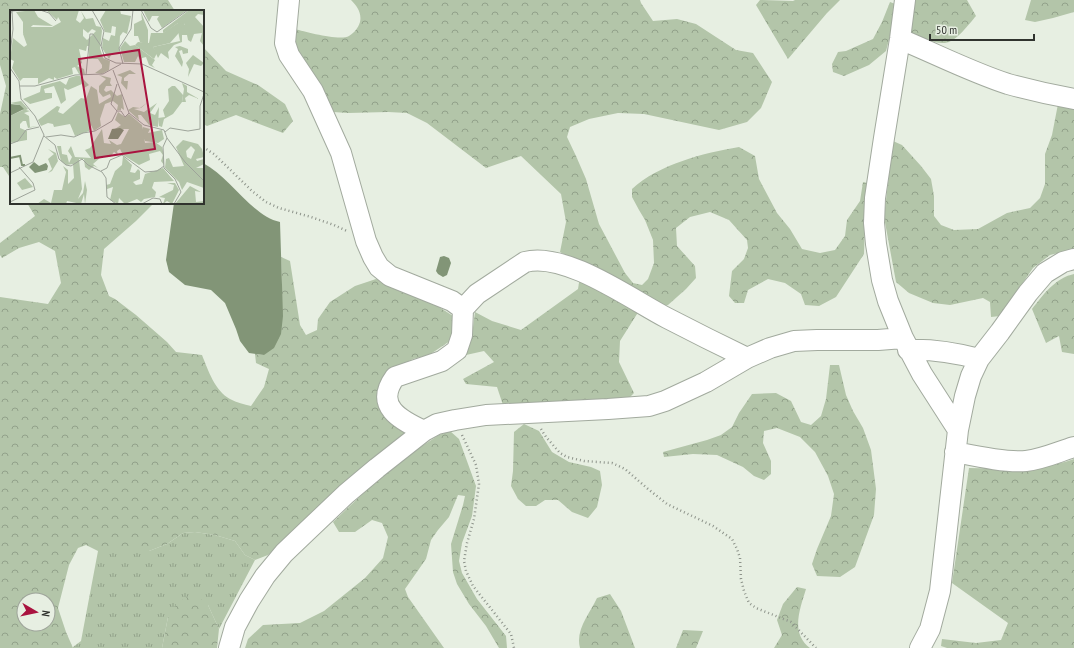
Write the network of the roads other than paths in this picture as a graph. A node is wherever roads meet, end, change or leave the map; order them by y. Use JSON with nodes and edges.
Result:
{"nodes":[{"id":1,"x":289,"y":0,"type":"edge"},
{"id":2,"x":905,"y":0,"type":"edge"},
{"id":3,"x":900,"y":39,"type":"junction"},
{"id":4,"x":1074,"y":99,"type":"edge"},
{"id":5,"x":1074,"y":259,"type":"edge"},
{"id":6,"x":463,"y":309,"type":"junction"},
{"id":7,"x":906,"y":344,"type":"junction"},
{"id":8,"x":747,"y":358,"type":"junction"},
{"id":9,"x":979,"y":359,"type":"junction"},
{"id":10,"x":958,"y":430,"type":"junction"},
{"id":11,"x":424,"y":431,"type":"junction"},
{"id":12,"x":1074,"y":447,"type":"edge"},
{"id":13,"x":955,"y":452,"type":"junction"},
{"id":14,"x":229,"y":648,"type":"edge"},
{"id":15,"x":920,"y":648,"type":"edge"}],
"edges":[{"from":1,"to":6,"type":"street"},
{"from":2,"to":3,"type":"street"},
{"from":3,"to":4,"type":"street"},
{"from":3,"to":7,"type":"street"},
{"from":5,"to":9,"type":"street"},
{"from":6,"to":8,"type":"street"},
{"from":6,"to":11,"type":"street"},
{"from":7,"to":8,"type":"street"},
{"from":7,"to":9,"type":"street"},
{"from":7,"to":10,"type":"street"},
{"from":8,"to":11,"type":"street"},
{"from":9,"to":10,"type":"street"},
{"from":10,"to":13,"type":"street"},
{"from":11,"to":14,"type":"street"},
{"from":12,"to":13,"type":"street"},
{"from":13,"to":15,"type":"street"}]}
